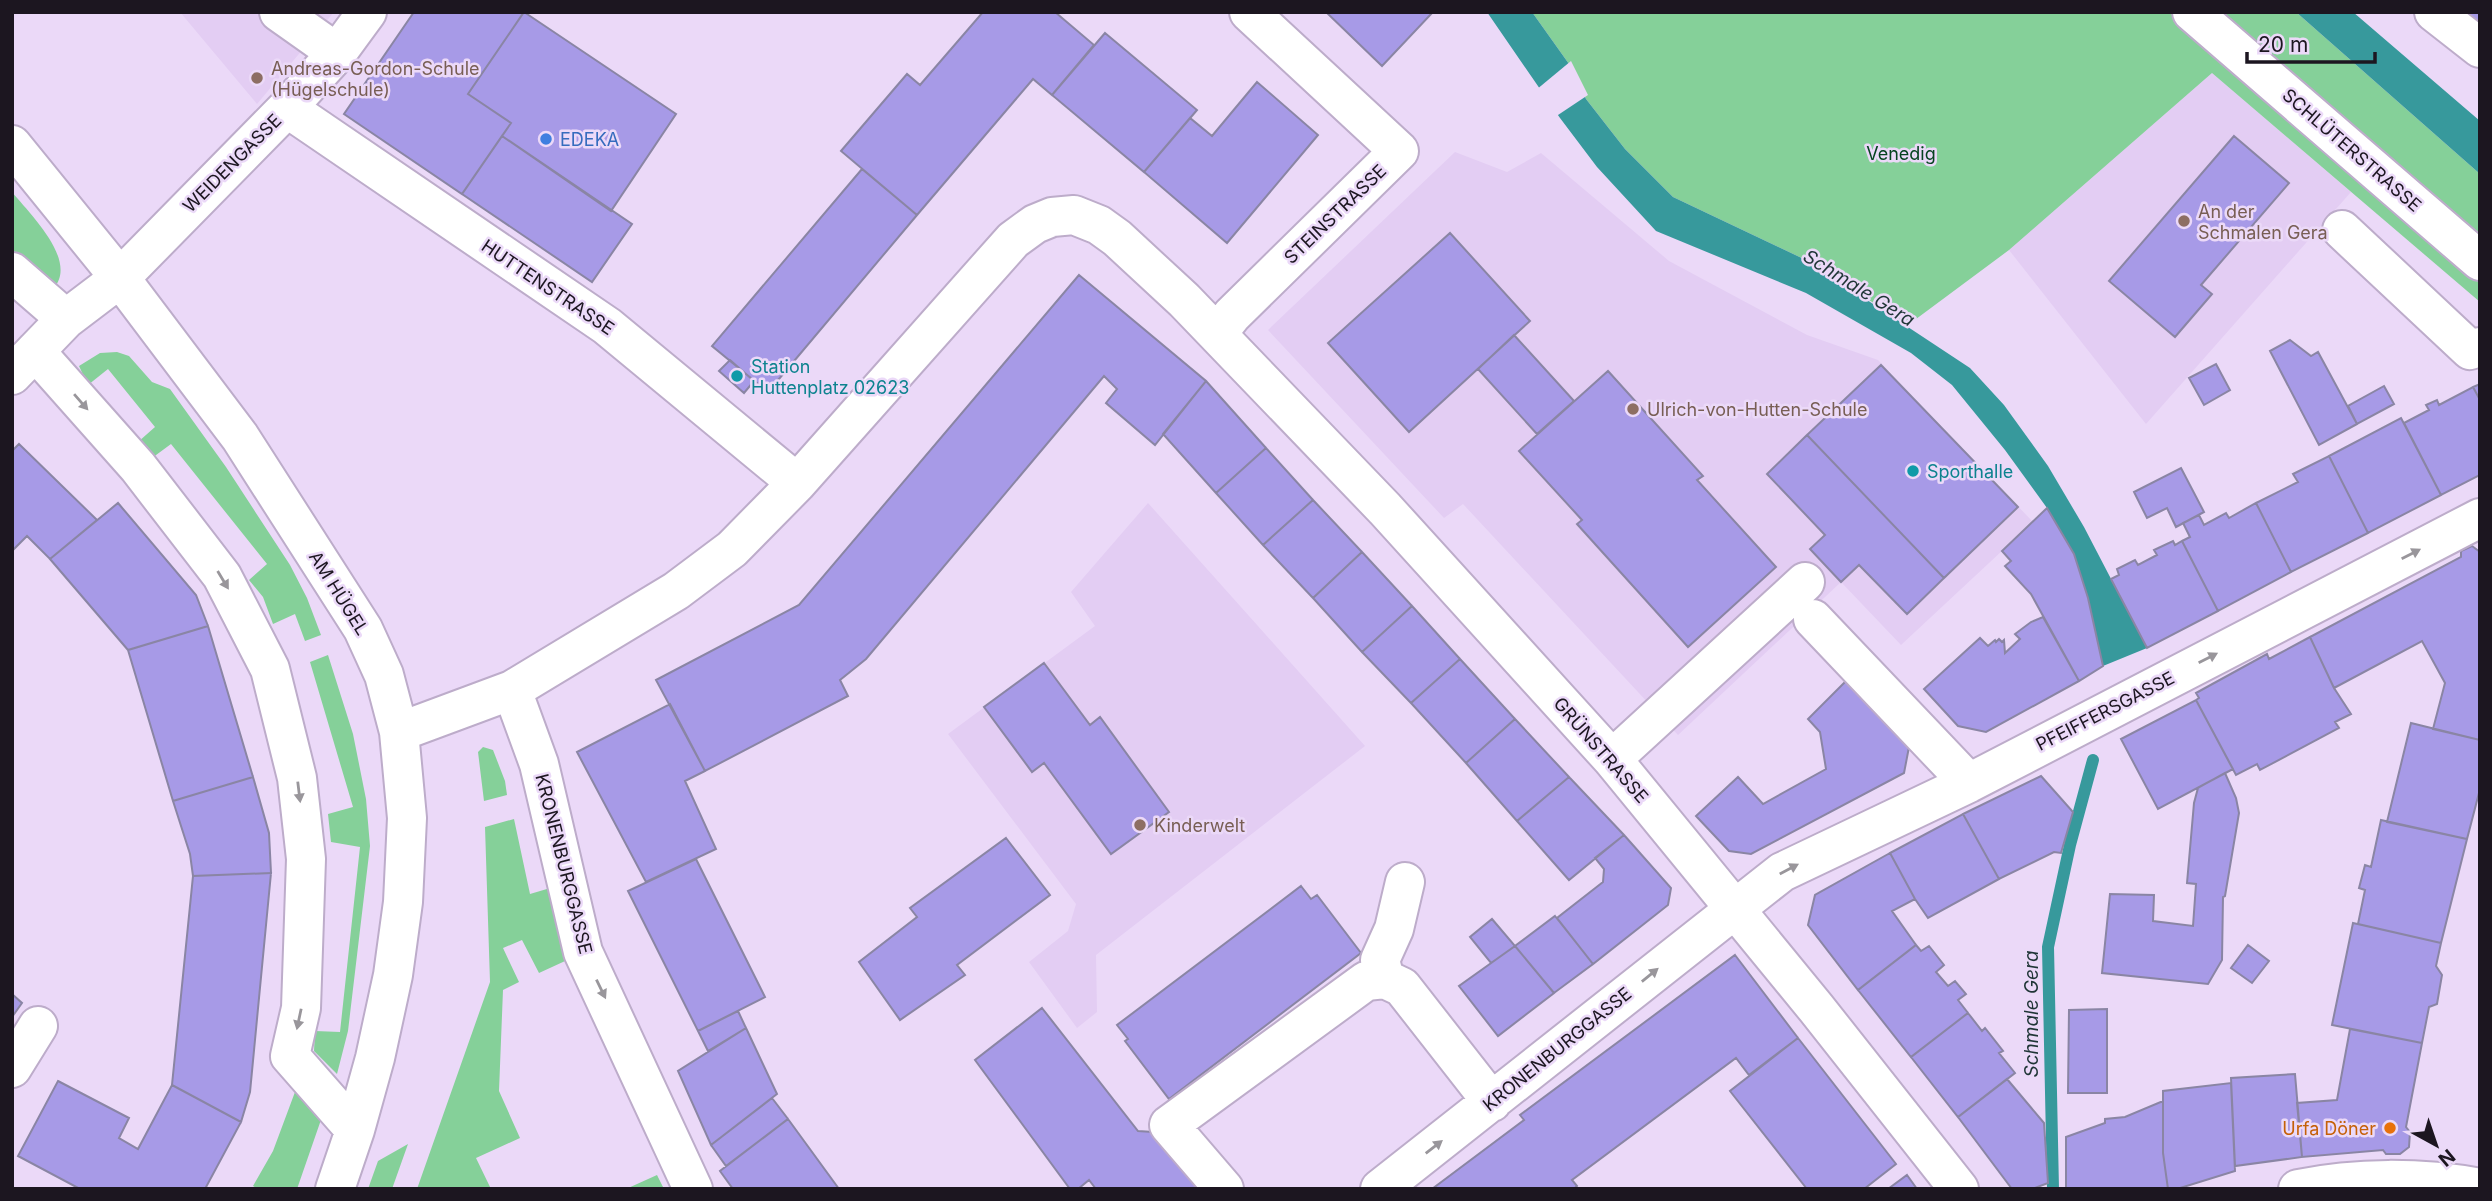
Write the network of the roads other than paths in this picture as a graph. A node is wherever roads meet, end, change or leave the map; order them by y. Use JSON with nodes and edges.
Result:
{"nodes":[{"id":1,"x":279,"y":12,"type":"edge"},
{"id":2,"x":367,"y":12,"type":"edge"},
{"id":3,"x":1249,"y":12,"type":"edge"},
{"id":4,"x":2192,"y":12,"type":"edge"},
{"id":5,"x":2434,"y":12,"type":"edge"},
{"id":6,"x":2480,"y":48,"type":"edge"},
{"id":7,"x":337,"y":53,"type":"junction"},
{"id":8,"x":287,"y":108,"type":"junction"},
{"id":9,"x":12,"y":145,"type":"edge"},
{"id":10,"x":2342,"y":230,"type":"dead end"},
{"id":11,"x":2480,"y":261,"type":"edge"},
{"id":12,"x":12,"y":272,"type":"edge"},
{"id":13,"x":120,"y":278,"type":"junction"},
{"id":14,"x":66,"y":319,"type":"junction"},
{"id":15,"x":1217,"y":334,"type":"junction"},
{"id":16,"x":2480,"y":346,"type":"edge"},
{"id":17,"x":24,"y":363,"type":"edge"},
{"id":18,"x":797,"y":483,"type":"junction"},
{"id":19,"x":2480,"y":518,"type":"edge"},
{"id":20,"x":1805,"y":582,"type":"dead end"},
{"id":21,"x":1813,"y":619,"type":"dead end"},
{"id":22,"x":512,"y":690,"type":"junction"},
{"id":23,"x":399,"y":732,"type":"junction"},
{"id":24,"x":1612,"y":759,"type":"junction"},
{"id":25,"x":1969,"y":783,"type":"junction"},
{"id":26,"x":1405,"y":883,"type":"dead end"},
{"id":27,"x":1733,"y":908,"type":"junction"},
{"id":28,"x":1385,"y":979,"type":"junction"},
{"id":29,"x":38,"y":1026,"type":"dead end"},
{"id":30,"x":12,"y":1068,"type":"edge"},
{"id":31,"x":1492,"y":1102,"type":"junction"},
{"id":32,"x":355,"y":1130,"type":"junction"},
{"id":33,"x":2480,"y":1188,"type":"edge"},
{"id":34,"x":335,"y":1189,"type":"edge"},
{"id":35,"x":693,"y":1189,"type":"edge"},
{"id":36,"x":1224,"y":1189,"type":"edge"},
{"id":37,"x":1380,"y":1189,"type":"edge"},
{"id":38,"x":1959,"y":1189,"type":"edge"},
{"id":39,"x":2298,"y":1189,"type":"edge"}],
"edges":[{"from":1,"to":7,"type":"street"},
{"from":2,"to":7,"type":"street","name":"WEIDENGASSE"},
{"from":3,"to":15,"type":"street","name":"STEINSTRASSE"},
{"from":4,"to":11,"type":"street","name":"SCHLÜTERSTRASSE"},
{"from":5,"to":6,"type":"street"},
{"from":7,"to":8,"type":"street","name":"WEIDENGASSE"},
{"from":8,"to":13,"type":"street","name":"WEIDENGASSE"},
{"from":8,"to":18,"type":"street","name":"HUTTENSTRASSE"},
{"from":9,"to":13,"type":"street","name":"AM HÜGEL"},
{"from":10,"to":16,"type":"street"},
{"from":12,"to":14,"type":"street"},
{"from":13,"to":14,"type":"street","name":"WEIDENGASSE"},
{"from":13,"to":23,"type":"street","name":"AM HÜGEL"},
{"from":14,"to":17,"type":"street","name":"WEIDENGASSE"},
{"from":15,"to":18,"type":"street"},
{"from":15,"to":24,"type":"street","name":"GRÜNSTRASSE"},
{"from":17,"to":32,"type":"street","one_way":true},
{"from":18,"to":22,"type":"street"},
{"from":25,"to":19,"type":"street","name":"PFEIFFERSGASSE","one_way":true},
{"from":20,"to":24,"type":"street"},
{"from":21,"to":25,"type":"street"},
{"from":22,"to":23,"type":"street"},
{"from":22,"to":35,"type":"street","name":"KRONENBURGGASSE","one_way":true},
{"from":23,"to":32,"type":"street","name":"AM HÜGEL"},
{"from":24,"to":27,"type":"street","name":"GRÜNSTRASSE"},
{"from":27,"to":25,"type":"street","name":"PFEIFFERSGASSE","one_way":true},
{"from":26,"to":28,"type":"street"},
{"from":31,"to":27,"type":"street","name":"KRONENBURGGASSE","one_way":true},
{"from":27,"to":38,"type":"street","name":"GRÜNSTRASSE"},
{"from":28,"to":31,"type":"street"},
{"from":28,"to":36,"type":"street"},
{"from":29,"to":30,"type":"street"},
{"from":37,"to":31,"type":"street","name":"KRONENBURGGASSE","one_way":true},
{"from":32,"to":34,"type":"street","name":"AM HÜGEL"},
{"from":33,"to":39,"type":"street"}]}
